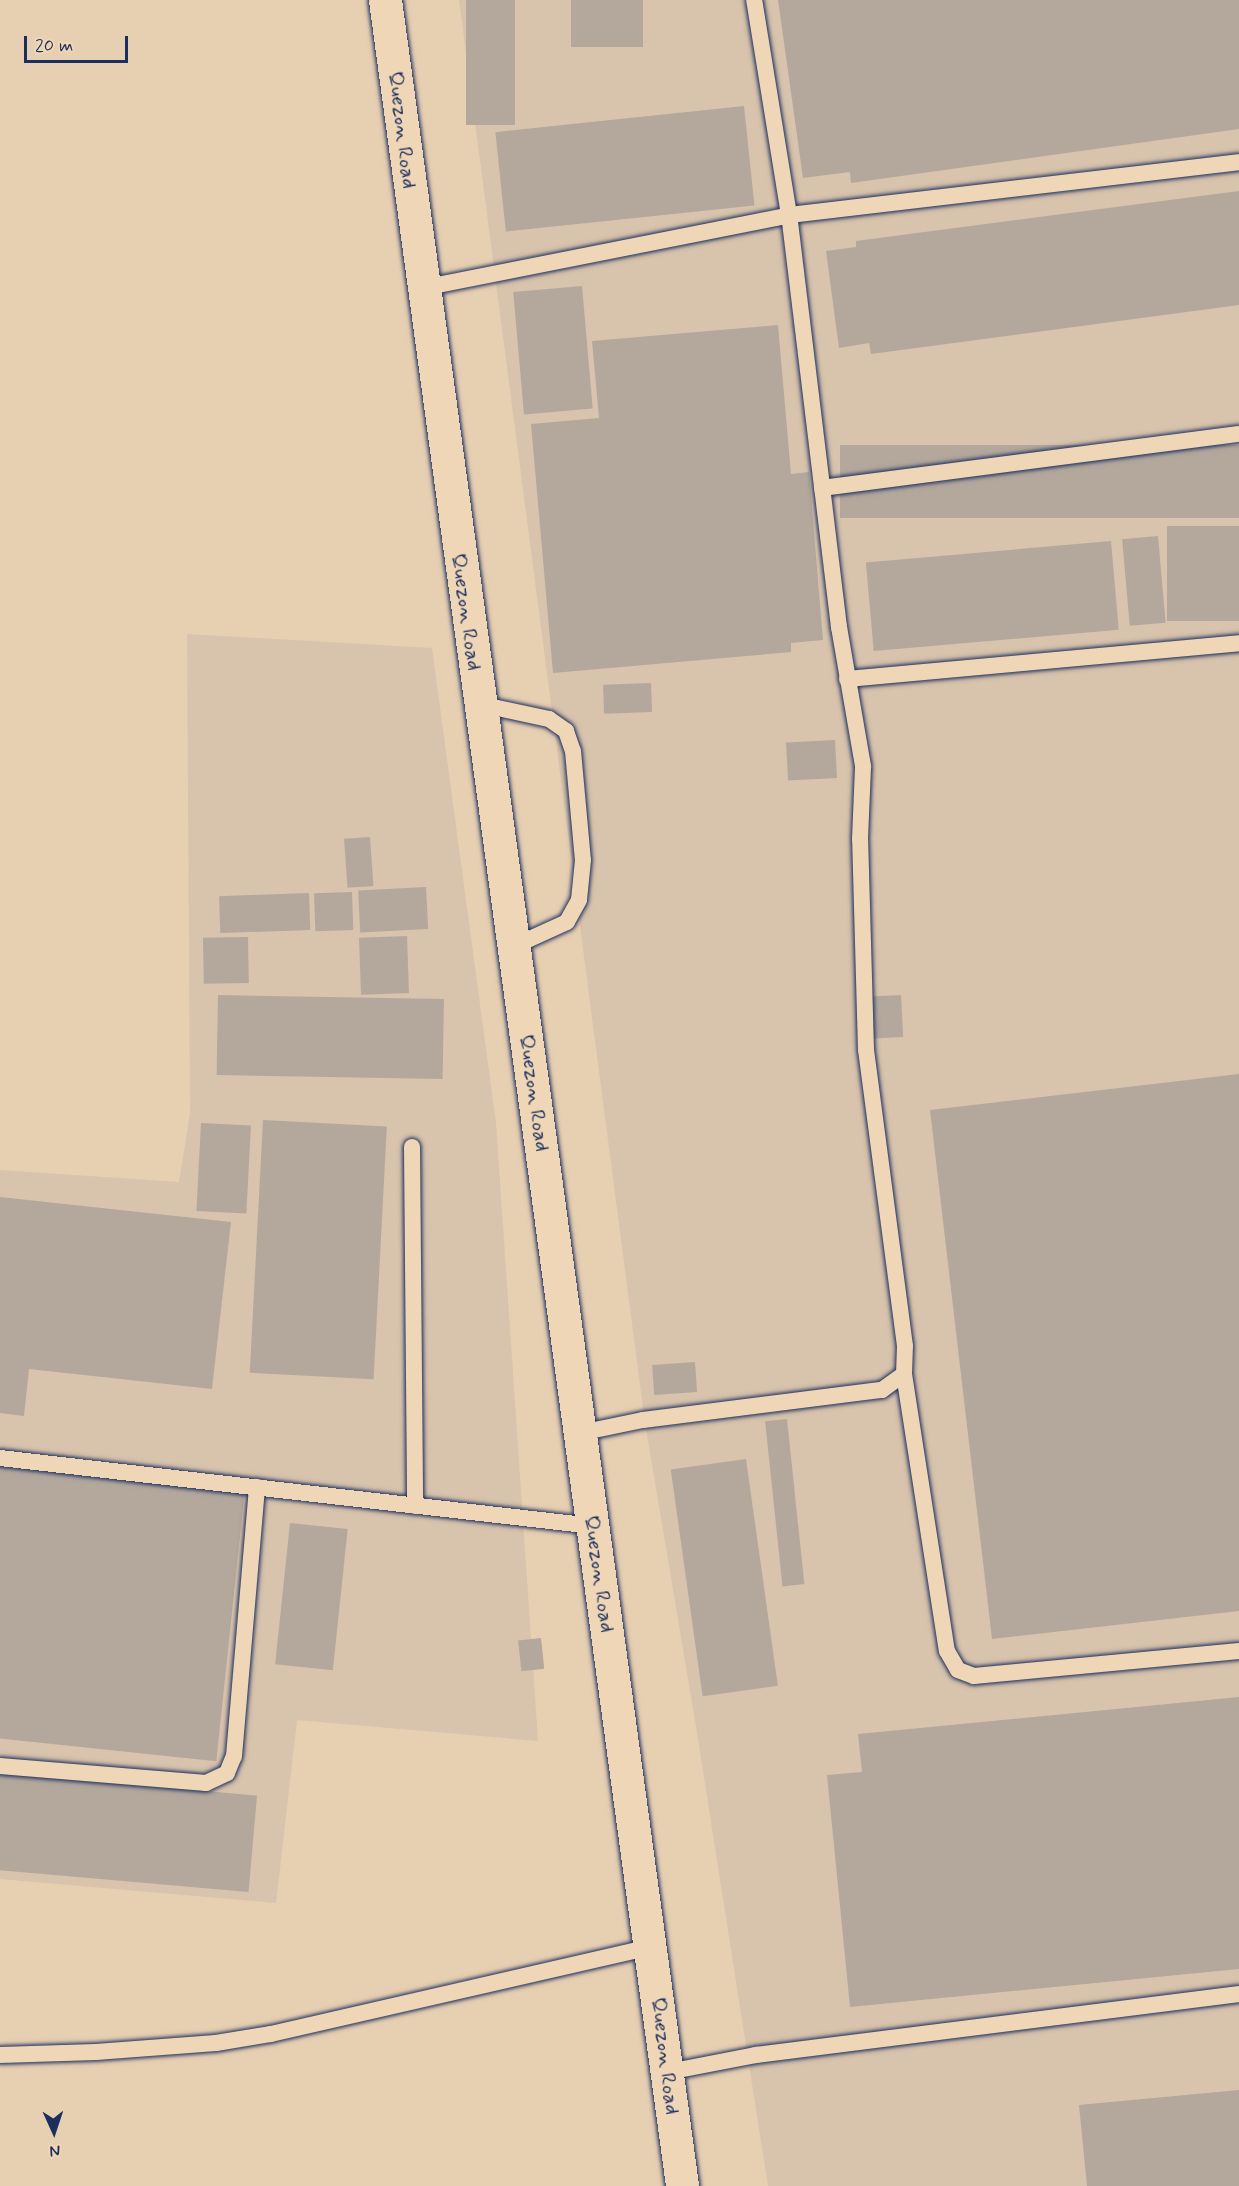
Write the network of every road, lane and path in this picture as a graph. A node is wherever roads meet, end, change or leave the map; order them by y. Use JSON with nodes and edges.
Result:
{"nodes":[{"id":1,"x":385,"y":0,"type":"edge"},
{"id":2,"x":754,"y":0,"type":"edge"},
{"id":3,"x":1239,"y":162,"type":"edge"},
{"id":4,"x":789,"y":215,"type":"junction"},
{"id":5,"x":422,"y":288,"type":"junction"},
{"id":6,"x":1239,"y":434,"type":"edge"},
{"id":7,"x":822,"y":488,"type":"junction"},
{"id":8,"x":1239,"y":643,"type":"edge"},
{"id":9,"x":847,"y":679,"type":"junction"},
{"id":10,"x":479,"y":704,"type":"junction"},
{"id":11,"x":514,"y":946,"type":"junction"},
{"id":12,"x":412,"y":1147,"type":"dead end"},
{"id":13,"x":903,"y":1374,"type":"junction"},
{"id":14,"x":580,"y":1433,"type":"junction"},
{"id":15,"x":0,"y":1458,"type":"edge"},
{"id":16,"x":257,"y":1487,"type":"junction"},
{"id":17,"x":415,"y":1506,"type":"junction"},
{"id":18,"x":593,"y":1526,"type":"junction"},
{"id":19,"x":1239,"y":1651,"type":"edge"},
{"id":20,"x":0,"y":1766,"type":"edge"},
{"id":21,"x":651,"y":1947,"type":"junction"},
{"id":22,"x":1239,"y":1994,"type":"edge"},
{"id":23,"x":0,"y":2055,"type":"edge"},
{"id":24,"x":668,"y":2072,"type":"junction"},
{"id":25,"x":682,"y":2186,"type":"edge"}],
"edges":[{"from":1,"to":5,"type":"main road","name":"Quezon Road"},
{"from":2,"to":4,"type":"lane"},
{"from":3,"to":4,"type":"lane"},
{"from":4,"to":5,"type":"lane"},
{"from":4,"to":7,"type":"lane"},
{"from":5,"to":10,"type":"main road","name":"Quezon Road"},
{"from":6,"to":7,"type":"lane"},
{"from":7,"to":9,"type":"lane"},
{"from":8,"to":9,"type":"lane"},
{"from":9,"to":13,"type":"lane"},
{"from":10,"to":11,"type":"main road","name":"Quezon Road"},
{"from":10,"to":11,"type":"lane"},
{"from":11,"to":14,"type":"main road","name":"Quezon Road"},
{"from":12,"to":17,"type":"lane"},
{"from":13,"to":14,"type":"lane"},
{"from":13,"to":19,"type":"lane"},
{"from":14,"to":18,"type":"main road","name":"Quezon Road"},
{"from":15,"to":16,"type":"lane"},
{"from":16,"to":17,"type":"lane"},
{"from":16,"to":20,"type":"lane"},
{"from":17,"to":18,"type":"lane"},
{"from":18,"to":21,"type":"main road","name":"Quezon Road"},
{"from":21,"to":23,"type":"lane"},
{"from":21,"to":24,"type":"main road","name":"Quezon Road"},
{"from":22,"to":24,"type":"lane"},
{"from":24,"to":25,"type":"main road","name":"Quezon Road"}]}
